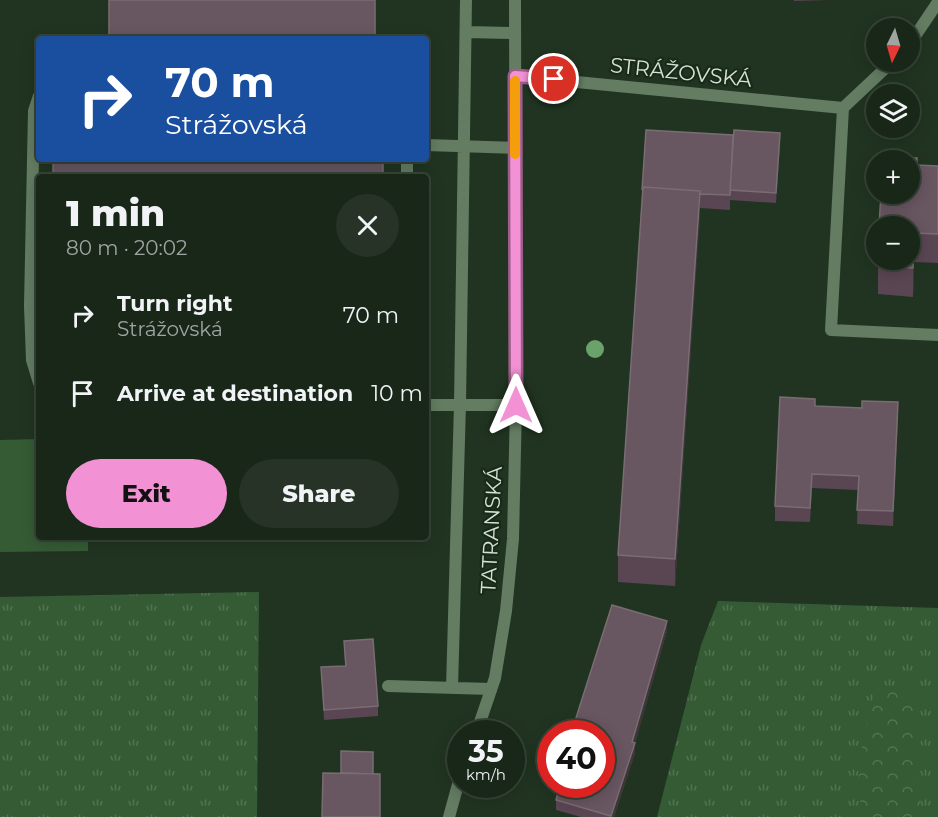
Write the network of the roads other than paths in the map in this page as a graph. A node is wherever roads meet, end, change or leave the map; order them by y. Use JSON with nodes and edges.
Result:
{"nodes":[{"id":1,"x":466,"y":0,"type":"edge"},
{"id":2,"x":515,"y":0,"type":"edge"},
{"id":3,"x":938,"y":2,"type":"edge"},
{"id":4,"x":920,"y":29,"type":"edge"},
{"id":5,"x":466,"y":32,"type":"junction"},
{"id":6,"x":515,"y":33,"type":"junction"},
{"id":7,"x":881,"y":72,"type":"edge"},
{"id":8,"x":515,"y":76,"type":"junction"},
{"id":9,"x":36,"y":105,"type":"edge"},
{"id":10,"x":843,"y":108,"type":"junction"},
{"id":11,"x":429,"y":145,"type":"edge"},
{"id":12,"x":465,"y":147,"type":"junction"},
{"id":13,"x":515,"y":148,"type":"junction"},
{"id":14,"x":938,"y":335,"type":"edge"},
{"id":15,"x":36,"y":373,"type":"edge"},
{"id":16,"x":460,"y":404,"type":"junction"},
{"id":17,"x":429,"y":405,"type":"edge"},
{"id":18,"x":516,"y":405,"type":"junction"},
{"id":19,"x":388,"y":686,"type":"dead end"},
{"id":20,"x":452,"y":688,"type":"junction"},
{"id":21,"x":491,"y":689,"type":"junction"},
{"id":22,"x":481,"y":720,"type":"edge"},
{"id":23,"x":454,"y":798,"type":"edge"},
{"id":24,"x":449,"y":817,"type":"edge"}],
"edges":[{"from":1,"to":5,"type":"street"},
{"from":2,"to":6,"type":"street","name":"TATRANSKÁ"},
{"from":3,"to":4,"type":"street"},
{"from":5,"to":6,"type":"street"},
{"from":5,"to":12,"type":"street"},
{"from":6,"to":8,"type":"street","name":"TATRANSKÁ"},
{"from":7,"to":10,"type":"street"},
{"from":8,"to":10,"type":"street","name":"STRÁŽOVSKÁ"},
{"from":8,"to":13,"type":"street","name":"TATRANSKÁ"},
{"from":9,"to":15,"type":"street"},
{"from":10,"to":14,"type":"street"},
{"from":11,"to":12,"type":"street"},
{"from":12,"to":13,"type":"street"},
{"from":12,"to":16,"type":"street"},
{"from":13,"to":18,"type":"street","name":"TATRANSKÁ"},
{"from":16,"to":17,"type":"street"},
{"from":16,"to":18,"type":"street"},
{"from":16,"to":20,"type":"street"},
{"from":18,"to":21,"type":"street","name":"TATRANSKÁ"},
{"from":19,"to":20,"type":"street"},
{"from":20,"to":21,"type":"street"},
{"from":21,"to":22,"type":"street","name":"TATRANSKÁ"},
{"from":23,"to":24,"type":"street"}]}
